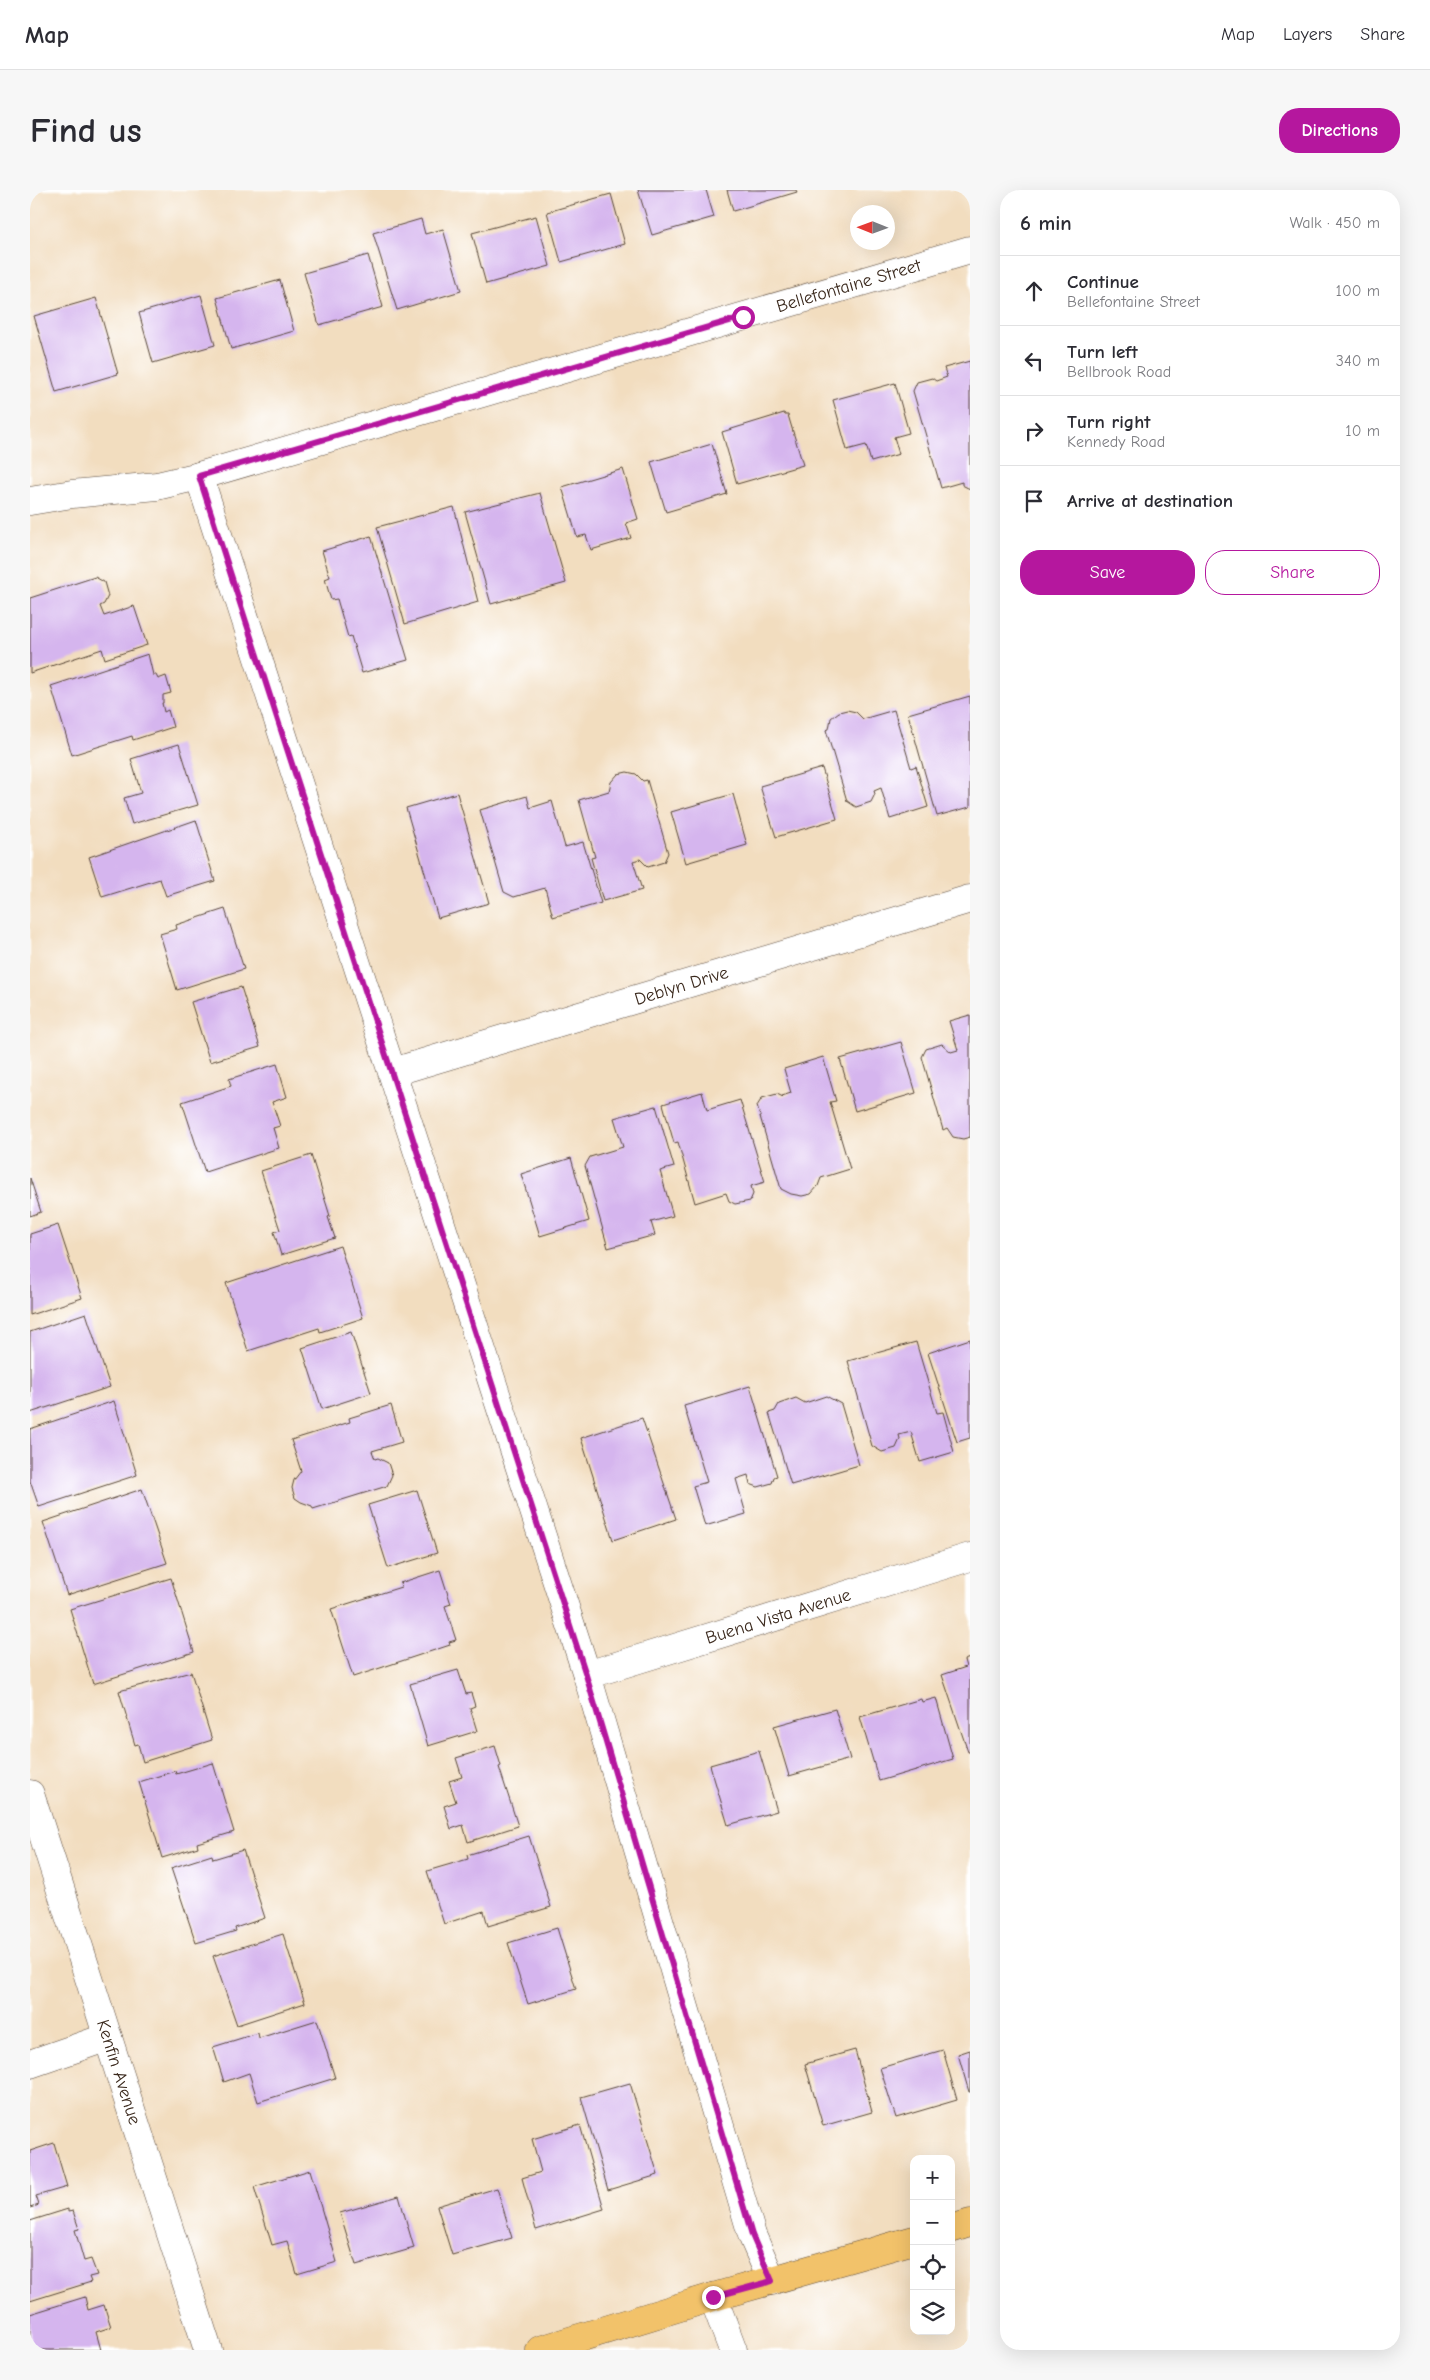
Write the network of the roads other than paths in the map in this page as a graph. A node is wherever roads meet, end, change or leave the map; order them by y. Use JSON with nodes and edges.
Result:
{"nodes":[{"id":1,"x":970,"y":250,"type":"edge"},
{"id":2,"x":199,"y":476,"type":"junction"},
{"id":3,"x":30,"y":502,"type":"edge"},
{"id":4,"x":970,"y":899,"type":"edge"},
{"id":5,"x":393,"y":1072,"type":"junction"},
{"id":6,"x":970,"y":1557,"type":"edge"},
{"id":7,"x":586,"y":1675,"type":"junction"},
{"id":8,"x":30,"y":1794,"type":"edge"},
{"id":9,"x":108,"y":2038,"type":"junction"},
{"id":10,"x":30,"y":2064,"type":"edge"},
{"id":11,"x":970,"y":2223,"type":"edge"},
{"id":12,"x":955,"y":2228,"type":"edge"},
{"id":13,"x":910,"y":2241,"type":"edge"},
{"id":14,"x":772,"y":2281,"type":"junction"},
{"id":15,"x":713,"y":2297,"type":"junction"},
{"id":16,"x":208,"y":2350,"type":"edge"},
{"id":17,"x":540,"y":2350,"type":"edge"},
{"id":18,"x":733,"y":2350,"type":"edge"}],
"edges":[{"from":1,"to":2,"type":"street","name":"Bellefontaine Street"},
{"from":2,"to":3,"type":"street","name":"Bellefontaine Street"},
{"from":2,"to":5,"type":"street"},
{"from":4,"to":5,"type":"street","name":"Deblyn Drive"},
{"from":5,"to":7,"type":"street"},
{"from":6,"to":7,"type":"street","name":"Buena Vista Avenue"},
{"from":7,"to":14,"type":"street"},
{"from":8,"to":9,"type":"street","name":"Kenfin Avenue"},
{"from":9,"to":10,"type":"street"},
{"from":9,"to":16,"type":"street","name":"Kenfin Avenue"},
{"from":11,"to":12,"type":"main road"},
{"from":13,"to":14,"type":"main road"},
{"from":14,"to":15,"type":"main road"},
{"from":15,"to":17,"type":"main road"},
{"from":15,"to":18,"type":"street"}]}
